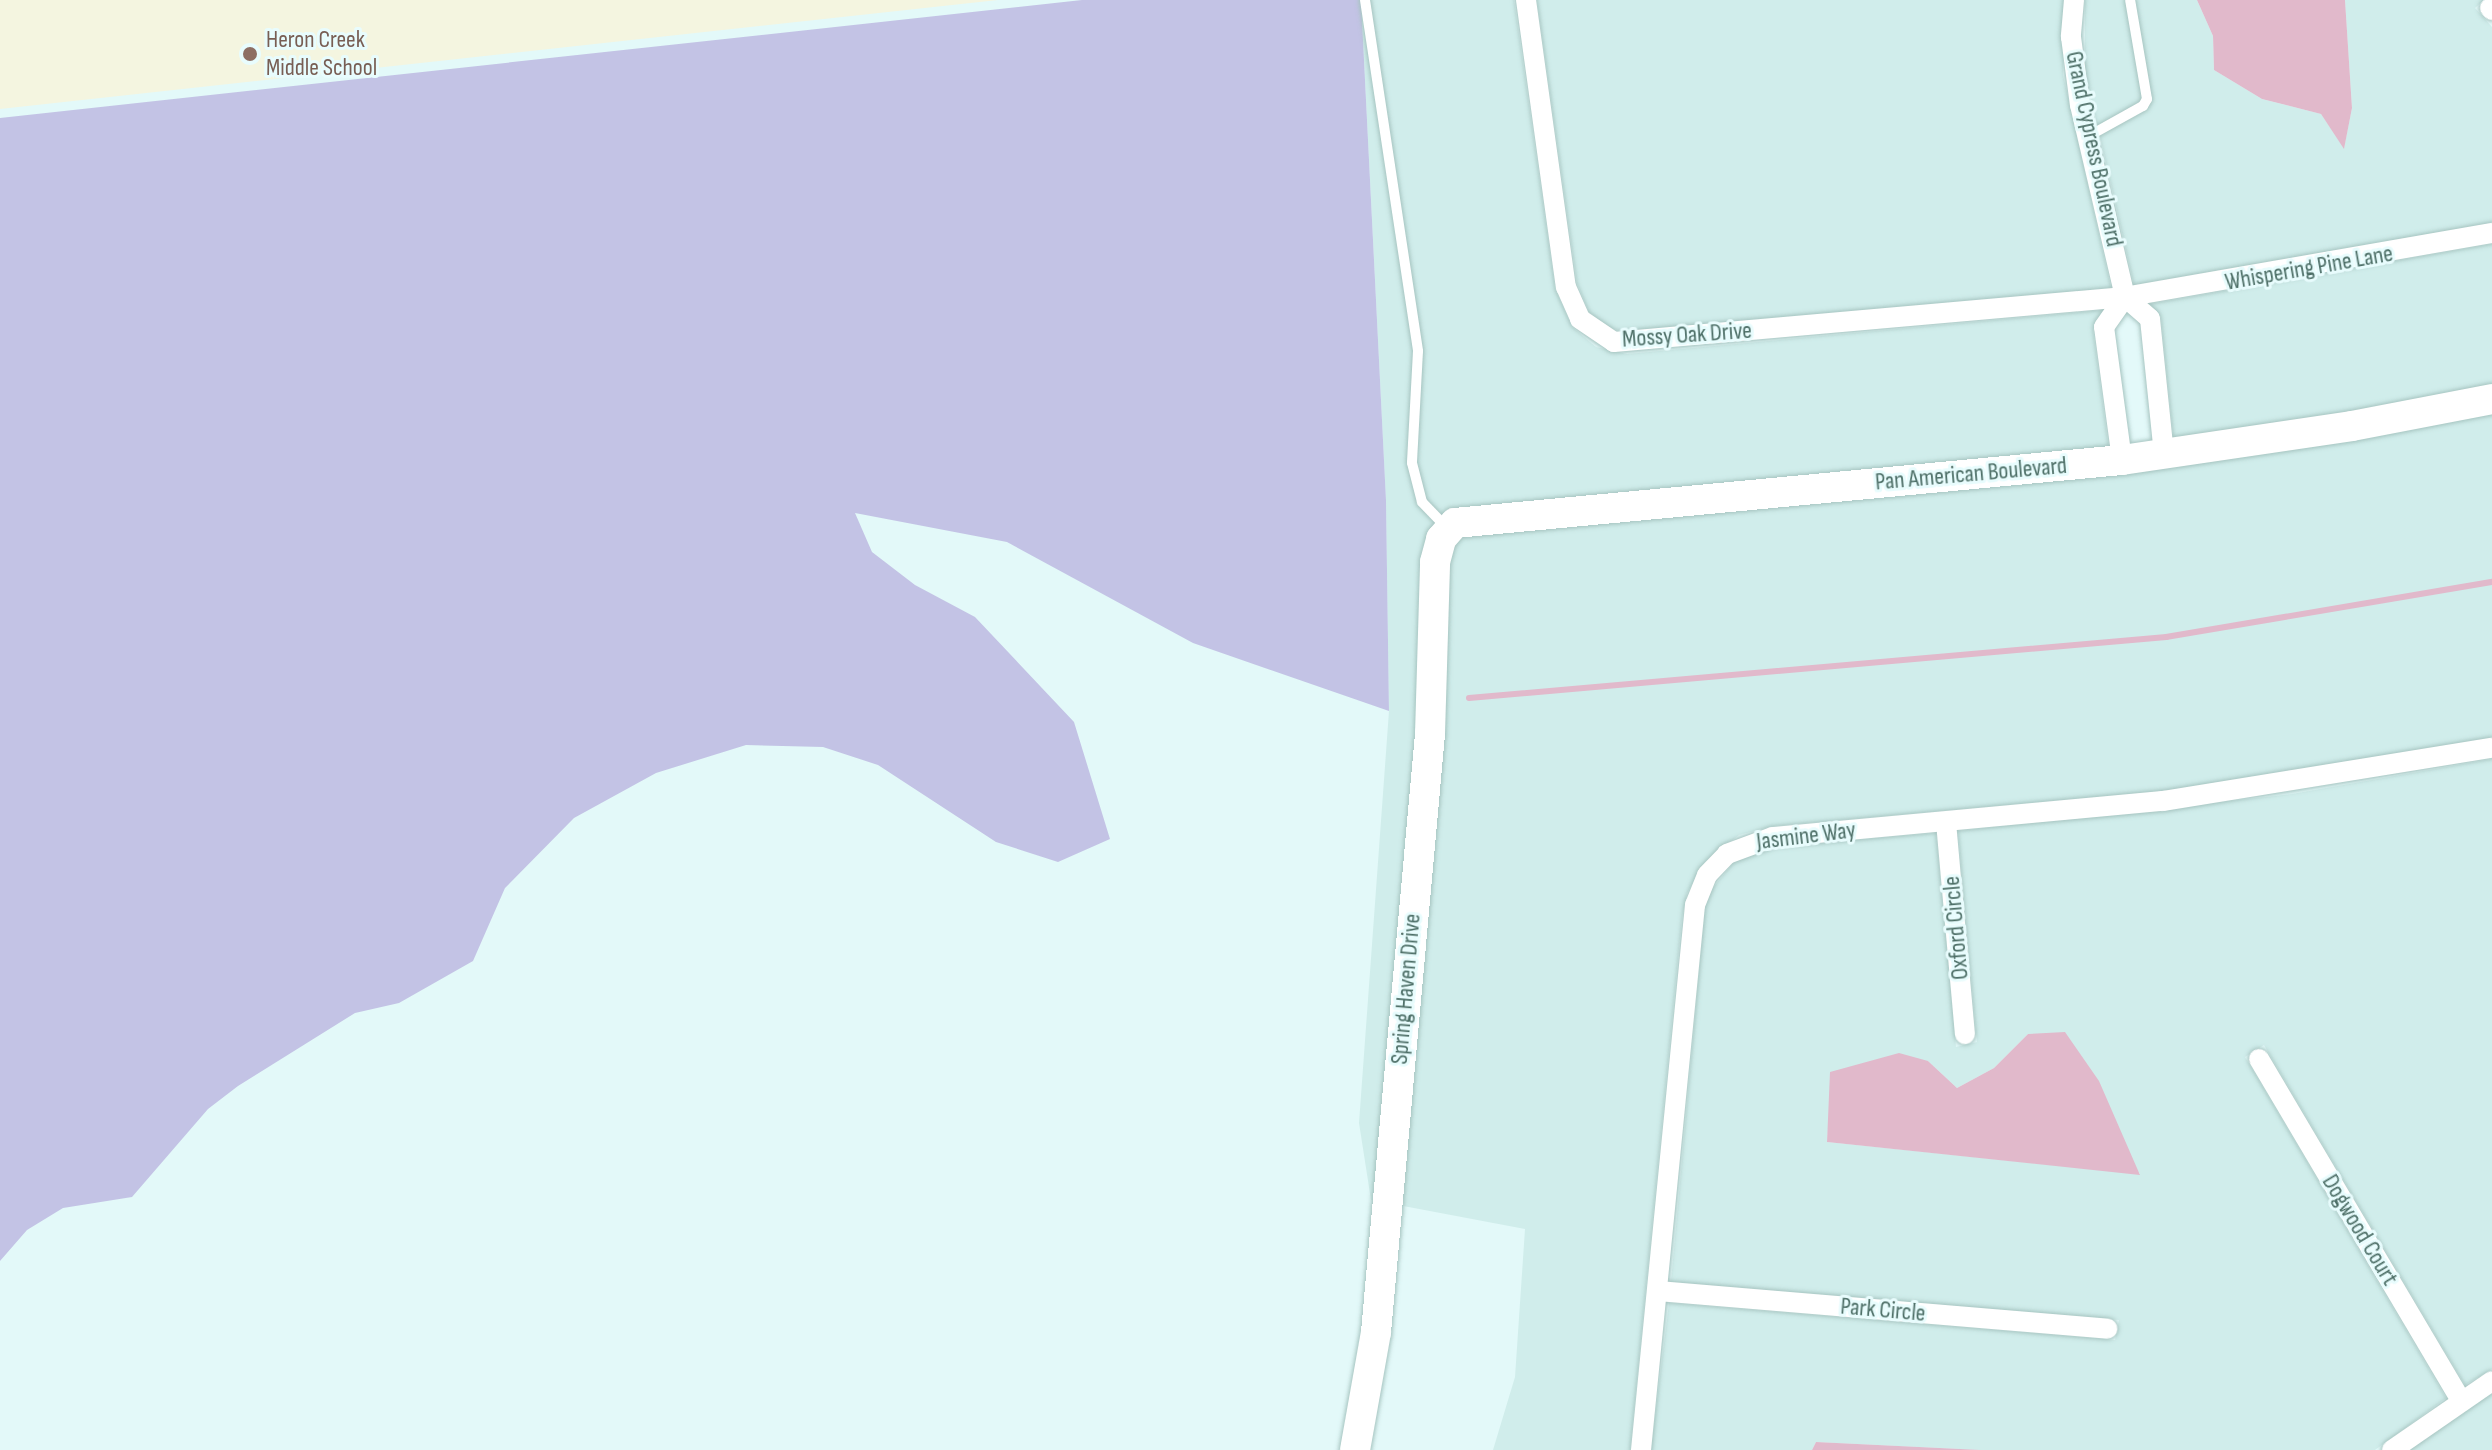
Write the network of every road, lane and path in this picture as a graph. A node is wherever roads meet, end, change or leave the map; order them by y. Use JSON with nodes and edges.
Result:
{"nodes":[{"id":1,"x":1365,"y":0,"type":"edge"},
{"id":2,"x":1526,"y":0,"type":"edge"},
{"id":3,"x":2074,"y":0,"type":"edge"},
{"id":4,"x":2130,"y":0,"type":"edge"},
{"id":5,"x":2087,"y":137,"type":"junction"},
{"id":6,"x":2492,"y":233,"type":"edge"},
{"id":7,"x":2125,"y":297,"type":"junction"},
{"id":8,"x":2492,"y":399,"type":"edge"},
{"id":9,"x":2164,"y":454,"type":"junction"},
{"id":10,"x":2122,"y":460,"type":"junction"},
{"id":11,"x":1449,"y":529,"type":"junction"},
{"id":12,"x":2492,"y":748,"type":"edge"},
{"id":13,"x":1946,"y":822,"type":"junction"},
{"id":14,"x":1965,"y":1034,"type":"dead end"},
{"id":15,"x":2259,"y":1059,"type":"dead end"},
{"id":16,"x":1659,"y":1291,"type":"junction"},
{"id":17,"x":2107,"y":1329,"type":"dead end"},
{"id":18,"x":2492,"y":1381,"type":"edge"},
{"id":19,"x":2461,"y":1400,"type":"junction"},
{"id":20,"x":1355,"y":1450,"type":"edge"},
{"id":21,"x":1641,"y":1450,"type":"edge"},
{"id":22,"x":2392,"y":1450,"type":"edge"}],
"edges":[{"from":1,"to":11,"type":"lane"},
{"from":2,"to":7,"type":"street","name":"Mossy Oak Drive"},
{"from":3,"to":5,"type":"street","name":"Grand Cypress Boulevard"},
{"from":4,"to":5,"type":"lane"},
{"from":5,"to":7,"type":"street","name":"Grand Cypress Boulevard"},
{"from":6,"to":7,"type":"street","name":"Whispering Pine Lane"},
{"from":7,"to":9,"type":"street","name":"Grand Cypress Boulevard"},
{"from":7,"to":10,"type":"street"},
{"from":8,"to":9,"type":"street","name":"Pan American Boulevard"},
{"from":9,"to":10,"type":"street","name":"Pan American Boulevard"},
{"from":10,"to":11,"type":"street","name":"Pan American Boulevard"},
{"from":11,"to":20,"type":"street","name":"Spring Haven Drive"},
{"from":12,"to":13,"type":"street","name":"Jasmine Way"},
{"from":13,"to":14,"type":"street","name":"Oxford Circle"},
{"from":13,"to":16,"type":"street","name":"Jasmine Way"},
{"from":15,"to":19,"type":"street","name":"Dogwood Court"},
{"from":16,"to":17,"type":"street","name":"Park Circle"},
{"from":16,"to":21,"type":"street","name":"Jasmine Way"},
{"from":18,"to":19,"type":"street"},
{"from":19,"to":22,"type":"street"}]}
